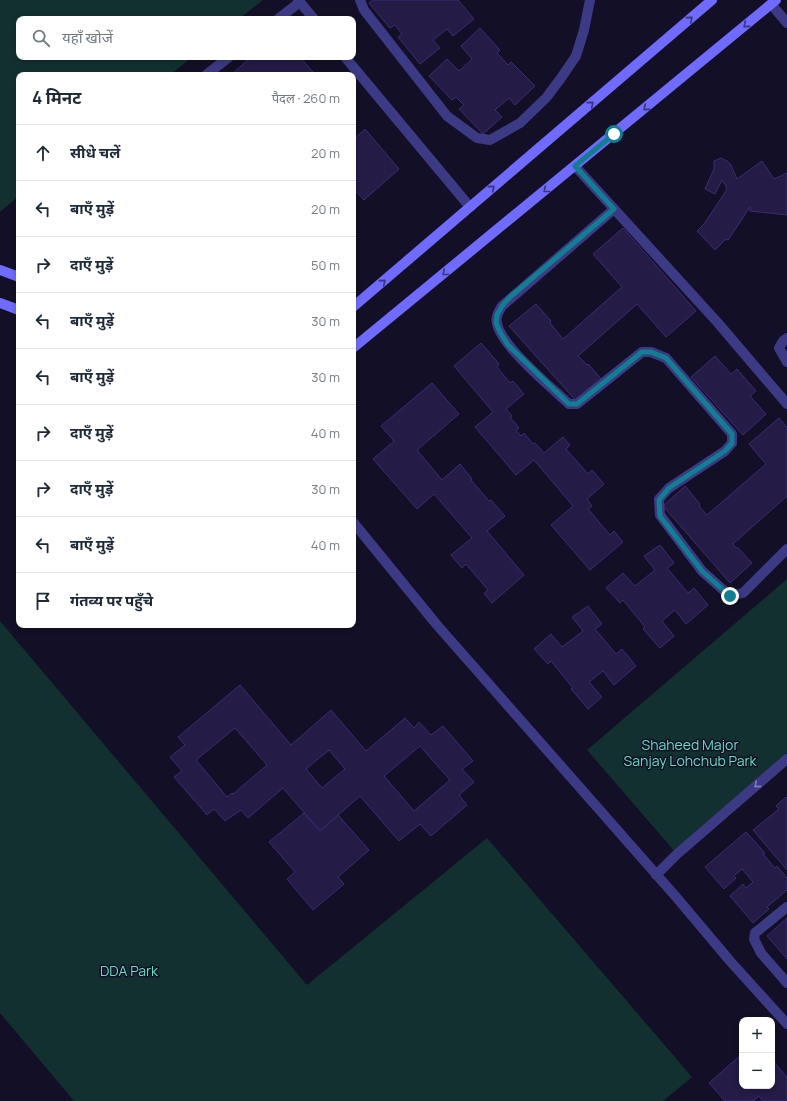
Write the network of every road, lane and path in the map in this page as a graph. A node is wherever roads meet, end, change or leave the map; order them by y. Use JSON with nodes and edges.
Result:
{"nodes":[{"id":1,"x":360,"y":0,"type":"edge"},
{"id":2,"x":590,"y":0,"type":"edge"},
{"id":3,"x":712,"y":0,"type":"edge"},
{"id":4,"x":299,"y":1,"type":"edge"},
{"id":5,"x":774,"y":2,"type":"edge"},
{"id":6,"x":282,"y":16,"type":"edge"},
{"id":7,"x":312,"y":16,"type":"edge"},
{"id":8,"x":787,"y":23,"type":"edge"},
{"id":9,"x":225,"y":60,"type":"edge"},
{"id":10,"x":348,"y":60,"type":"edge"},
{"id":11,"x":210,"y":72,"type":"edge"},
{"id":12,"x":575,"y":166,"type":"junction"},
{"id":13,"x":470,"y":207,"type":"junction"},
{"id":14,"x":614,"y":209,"type":"junction"},
{"id":15,"x":0,"y":270,"type":"edge"},
{"id":16,"x":16,"y":276,"type":"edge"},
{"id":17,"x":0,"y":303,"type":"edge"},
{"id":18,"x":356,"y":304,"type":"edge"},
{"id":19,"x":16,"y":309,"type":"edge"},
{"id":20,"x":787,"y":338,"type":"edge"},
{"id":21,"x":356,"y":346,"type":"edge"},
{"id":22,"x":787,"y":362,"type":"edge"},
{"id":23,"x":787,"y":404,"type":"edge"},
{"id":24,"x":356,"y":526,"type":"edge"},
{"id":25,"x":787,"y":549,"type":"edge"},
{"id":26,"x":785,"y":764,"type":"edge"},
{"id":27,"x":656,"y":875,"type":"junction"},
{"id":28,"x":787,"y":907,"type":"edge"},
{"id":29,"x":787,"y":983,"type":"edge"},
{"id":30,"x":787,"y":1024,"type":"edge"}],
"edges":[{"from":1,"to":2,"type":"street"},
{"from":13,"to":3,"type":"street","one_way":true},
{"from":4,"to":6,"type":"street"},
{"from":4,"to":7,"type":"street"},
{"from":5,"to":8,"type":"street"},
{"from":5,"to":12,"type":"street","one_way":true},
{"from":9,"to":11,"type":"street"},
{"from":10,"to":13,"type":"street"},
{"from":12,"to":14,"type":"street"},
{"from":12,"to":21,"type":"street","one_way":true},
{"from":18,"to":13,"type":"street","one_way":true},
{"from":14,"to":23,"type":"street"},
{"from":14,"to":25,"type":"street"},
{"from":15,"to":16,"type":"street"},
{"from":17,"to":19,"type":"street"},
{"from":20,"to":22,"type":"street"},
{"from":24,"to":27,"type":"street"},
{"from":26,"to":27,"type":"street","one_way":true},
{"from":27,"to":30,"type":"street"},
{"from":28,"to":29,"type":"street"}]}
